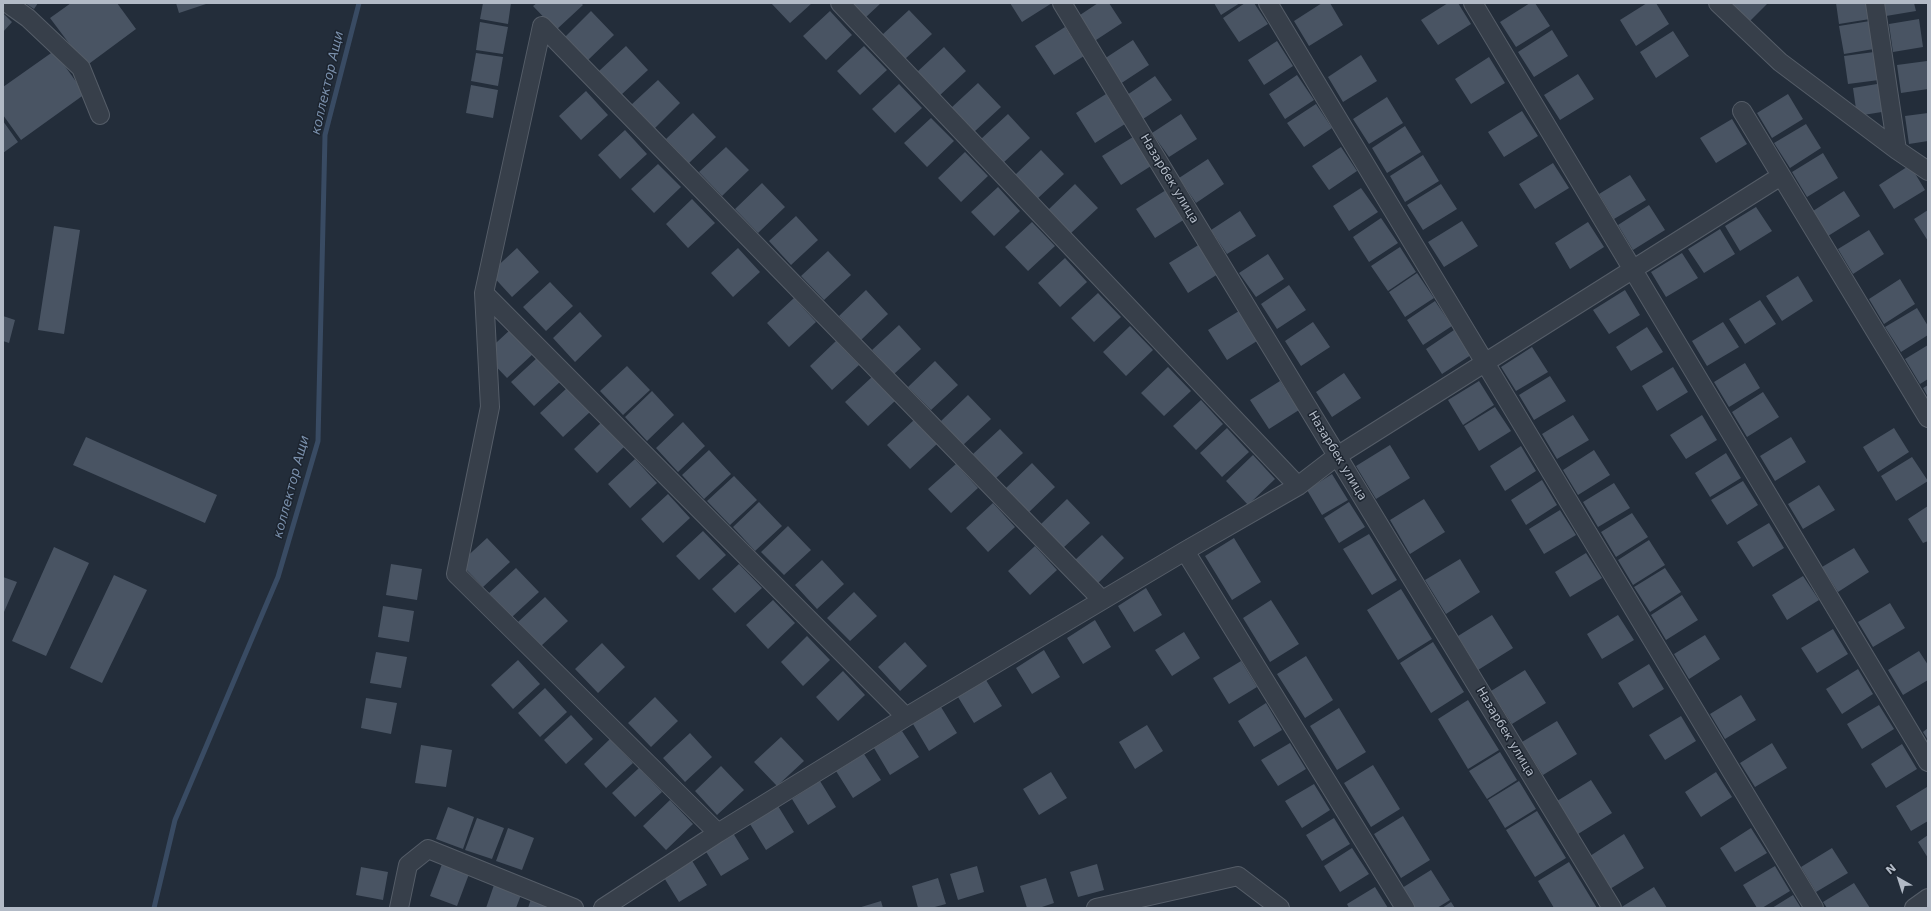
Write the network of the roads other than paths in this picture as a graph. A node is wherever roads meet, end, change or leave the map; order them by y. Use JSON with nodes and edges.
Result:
{"nodes":[{"id":1,"x":7,"y":3,"type":"edge"},
{"id":2,"x":840,"y":3,"type":"edge"},
{"id":3,"x":1062,"y":3,"type":"edge"},
{"id":4,"x":1268,"y":3,"type":"edge"},
{"id":5,"x":1473,"y":3,"type":"edge"},
{"id":6,"x":1718,"y":3,"type":"edge"},
{"id":7,"x":1875,"y":3,"type":"edge"},
{"id":8,"x":1742,"y":111,"type":"dead end"},
{"id":9,"x":100,"y":115,"type":"dead end"},
{"id":10,"x":1897,"y":150,"type":"junction"},
{"id":11,"x":1928,"y":171,"type":"edge"},
{"id":12,"x":1781,"y":176,"type":"junction"},
{"id":13,"x":1634,"y":270,"type":"junction"},
{"id":14,"x":484,"y":293,"type":"junction"},
{"id":15,"x":1485,"y":361,"type":"junction"},
{"id":16,"x":1928,"y":418,"type":"edge"},
{"id":17,"x":1337,"y":456,"type":"junction"},
{"id":18,"x":1298,"y":486,"type":"junction"},
{"id":19,"x":1185,"y":551,"type":"junction"},
{"id":20,"x":1102,"y":600,"type":"junction"},
{"id":21,"x":906,"y":717,"type":"junction"},
{"id":22,"x":1928,"y":762,"type":"edge"},
{"id":23,"x":718,"y":833,"type":"junction"},
{"id":24,"x":1928,"y":898,"type":"edge"},
{"id":25,"x":399,"y":908,"type":"edge"},
{"id":26,"x":574,"y":908,"type":"edge"},
{"id":27,"x":603,"y":908,"type":"edge"},
{"id":28,"x":1096,"y":908,"type":"edge"},
{"id":29,"x":1280,"y":908,"type":"edge"},
{"id":30,"x":1405,"y":908,"type":"edge"},
{"id":31,"x":1612,"y":908,"type":"edge"},
{"id":32,"x":1814,"y":908,"type":"edge"},
{"id":33,"x":1914,"y":908,"type":"edge"}],
"edges":[{"from":1,"to":9,"type":"street"},
{"from":2,"to":18,"type":"street"},
{"from":3,"to":17,"type":"street","name":"Назарбек улица"},
{"from":4,"to":15,"type":"street"},
{"from":5,"to":13,"type":"street"},
{"from":6,"to":10,"type":"street"},
{"from":7,"to":10,"type":"street"},
{"from":8,"to":12,"type":"street"},
{"from":10,"to":11,"type":"street"},
{"from":12,"to":13,"type":"street"},
{"from":12,"to":16,"type":"street"},
{"from":13,"to":15,"type":"street"},
{"from":13,"to":22,"type":"street"},
{"from":14,"to":20,"type":"street"},
{"from":14,"to":21,"type":"street"},
{"from":14,"to":23,"type":"street"},
{"from":15,"to":17,"type":"street"},
{"from":15,"to":32,"type":"street"},
{"from":17,"to":18,"type":"street"},
{"from":17,"to":31,"type":"street","name":"Назарбек улица"},
{"from":18,"to":19,"type":"street"},
{"from":19,"to":20,"type":"street"},
{"from":19,"to":30,"type":"street"},
{"from":20,"to":21,"type":"street"},
{"from":21,"to":23,"type":"street"},
{"from":23,"to":27,"type":"street"},
{"from":24,"to":33,"type":"street"},
{"from":25,"to":26,"type":"street"},
{"from":28,"to":29,"type":"street"}]}
